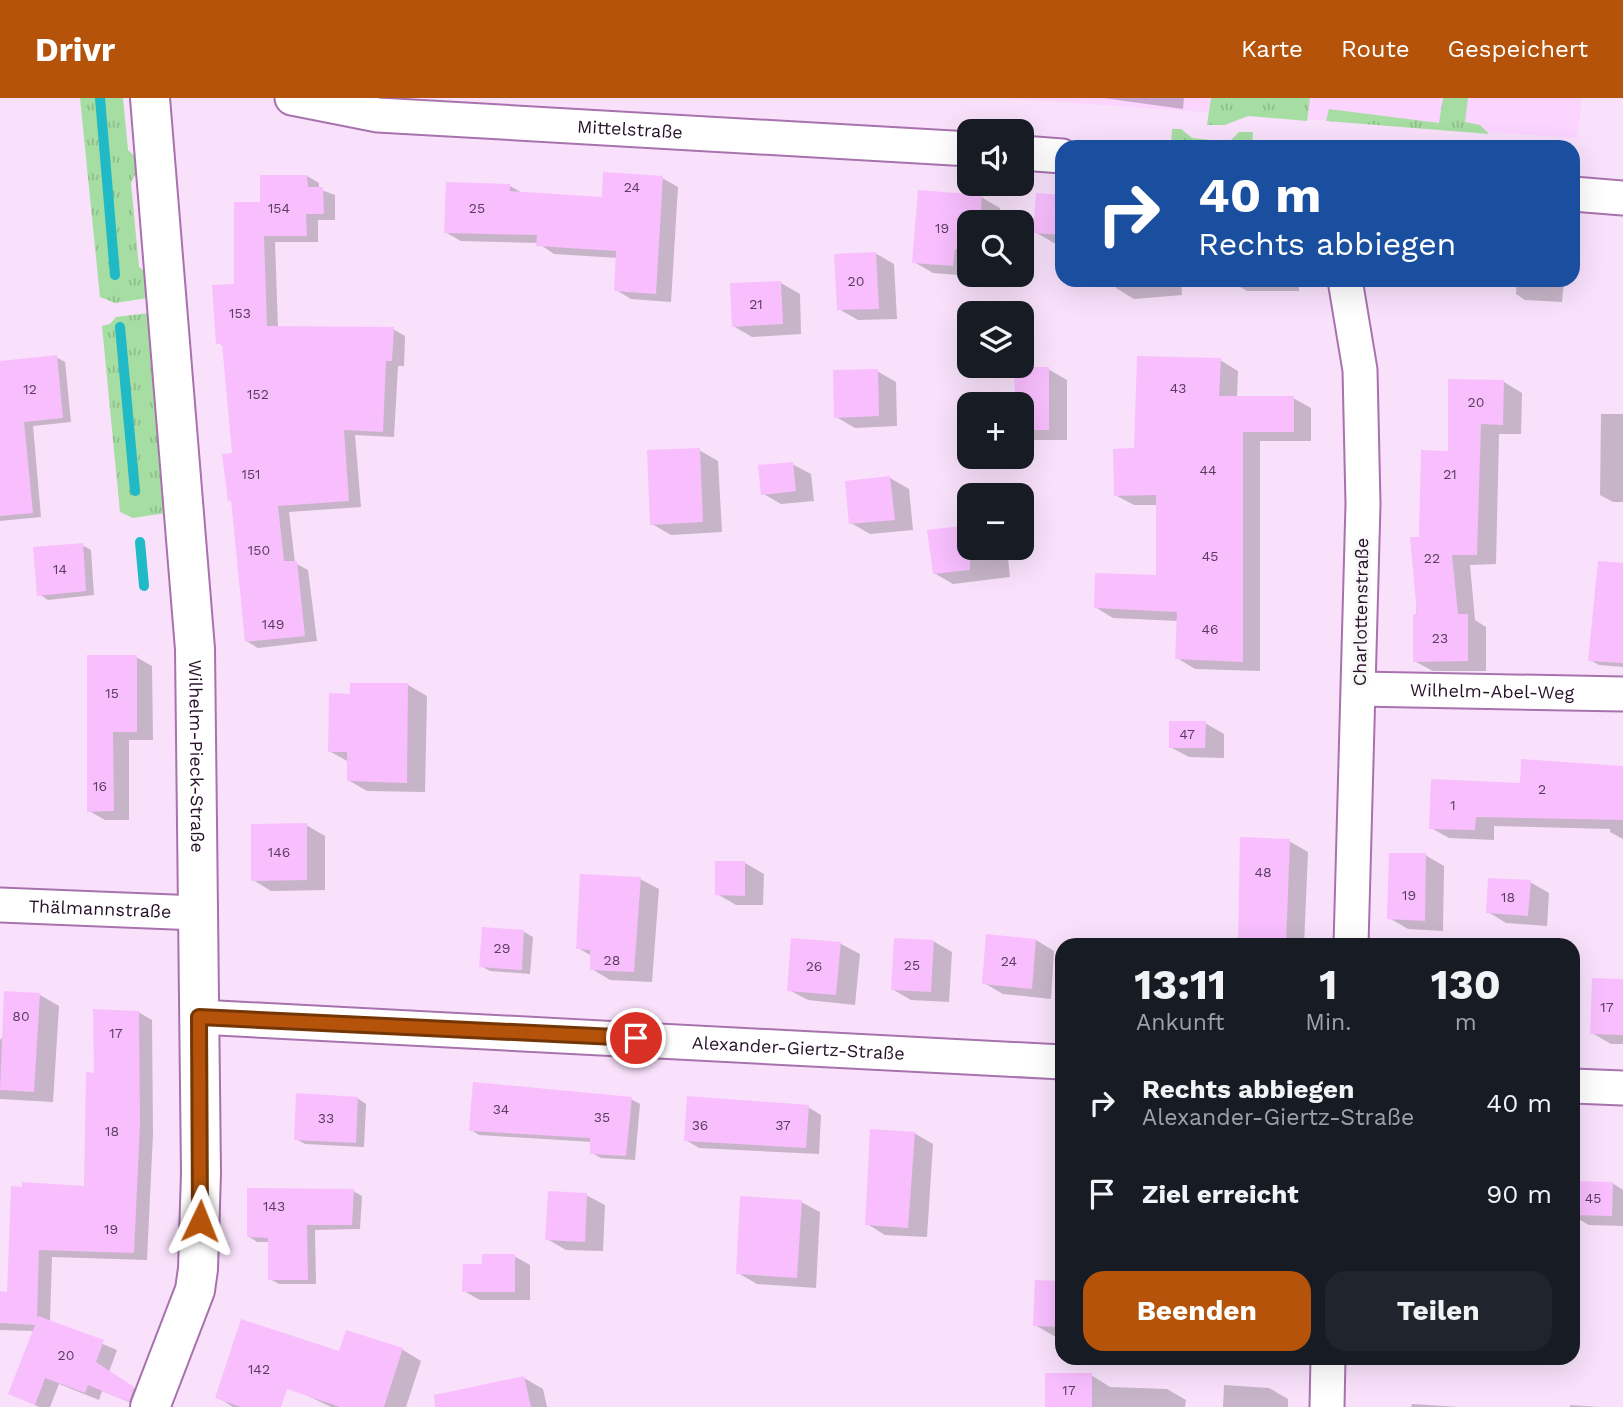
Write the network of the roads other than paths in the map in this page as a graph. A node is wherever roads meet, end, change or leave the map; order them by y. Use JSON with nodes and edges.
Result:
{"nodes":[{"id":1,"x":150,"y":98,"type":"edge"},
{"id":2,"x":292,"y":98,"type":"edge"},
{"id":3,"x":957,"y":148,"type":"edge"},
{"id":4,"x":1034,"y":154,"type":"edge"},
{"id":5,"x":1055,"y":155,"type":"edge"},
{"id":6,"x":1580,"y":195,"type":"edge"},
{"id":7,"x":1623,"y":198,"type":"edge"},
{"id":8,"x":1347,"y":287,"type":"edge"},
{"id":9,"x":1359,"y":689,"type":"junction"},
{"id":10,"x":1623,"y":694,"type":"edge"},
{"id":11,"x":0,"y":905,"type":"edge"},
{"id":12,"x":198,"y":913,"type":"junction"},
{"id":13,"x":1351,"y":938,"type":"edge"},
{"id":14,"x":199,"y":1017,"type":"junction"},
{"id":15,"x":1055,"y":1062,"type":"edge"},
{"id":16,"x":1580,"y":1086,"type":"edge"},
{"id":17,"x":1623,"y":1088,"type":"edge"},
{"id":18,"x":1328,"y":1365,"type":"edge"},
{"id":19,"x":150,"y":1407,"type":"edge"},
{"id":20,"x":1326,"y":1407,"type":"edge"}],
"edges":[{"from":1,"to":12,"type":"street","name":"Wilhelm-Pieck-Straße"},
{"from":2,"to":3,"type":"street","name":"Mittelstraße"},
{"from":4,"to":5,"type":"street"},
{"from":6,"to":7,"type":"street"},
{"from":8,"to":9,"type":"street","name":"Charlottenstraße"},
{"from":9,"to":10,"type":"street","name":"Wilhelm-Abel-Weg"},
{"from":9,"to":13,"type":"street","name":"Charlottenstraße"},
{"from":11,"to":12,"type":"street","name":"Thälmannstraße"},
{"from":12,"to":14,"type":"street","name":"Wilhelm-Pieck-Straße"},
{"from":14,"to":15,"type":"street","name":"Alexander-Giertz-Straße"},
{"from":14,"to":19,"type":"street","name":"Wilhelm-Pieck-Straße"},
{"from":16,"to":17,"type":"street"},
{"from":18,"to":20,"type":"street"}]}
